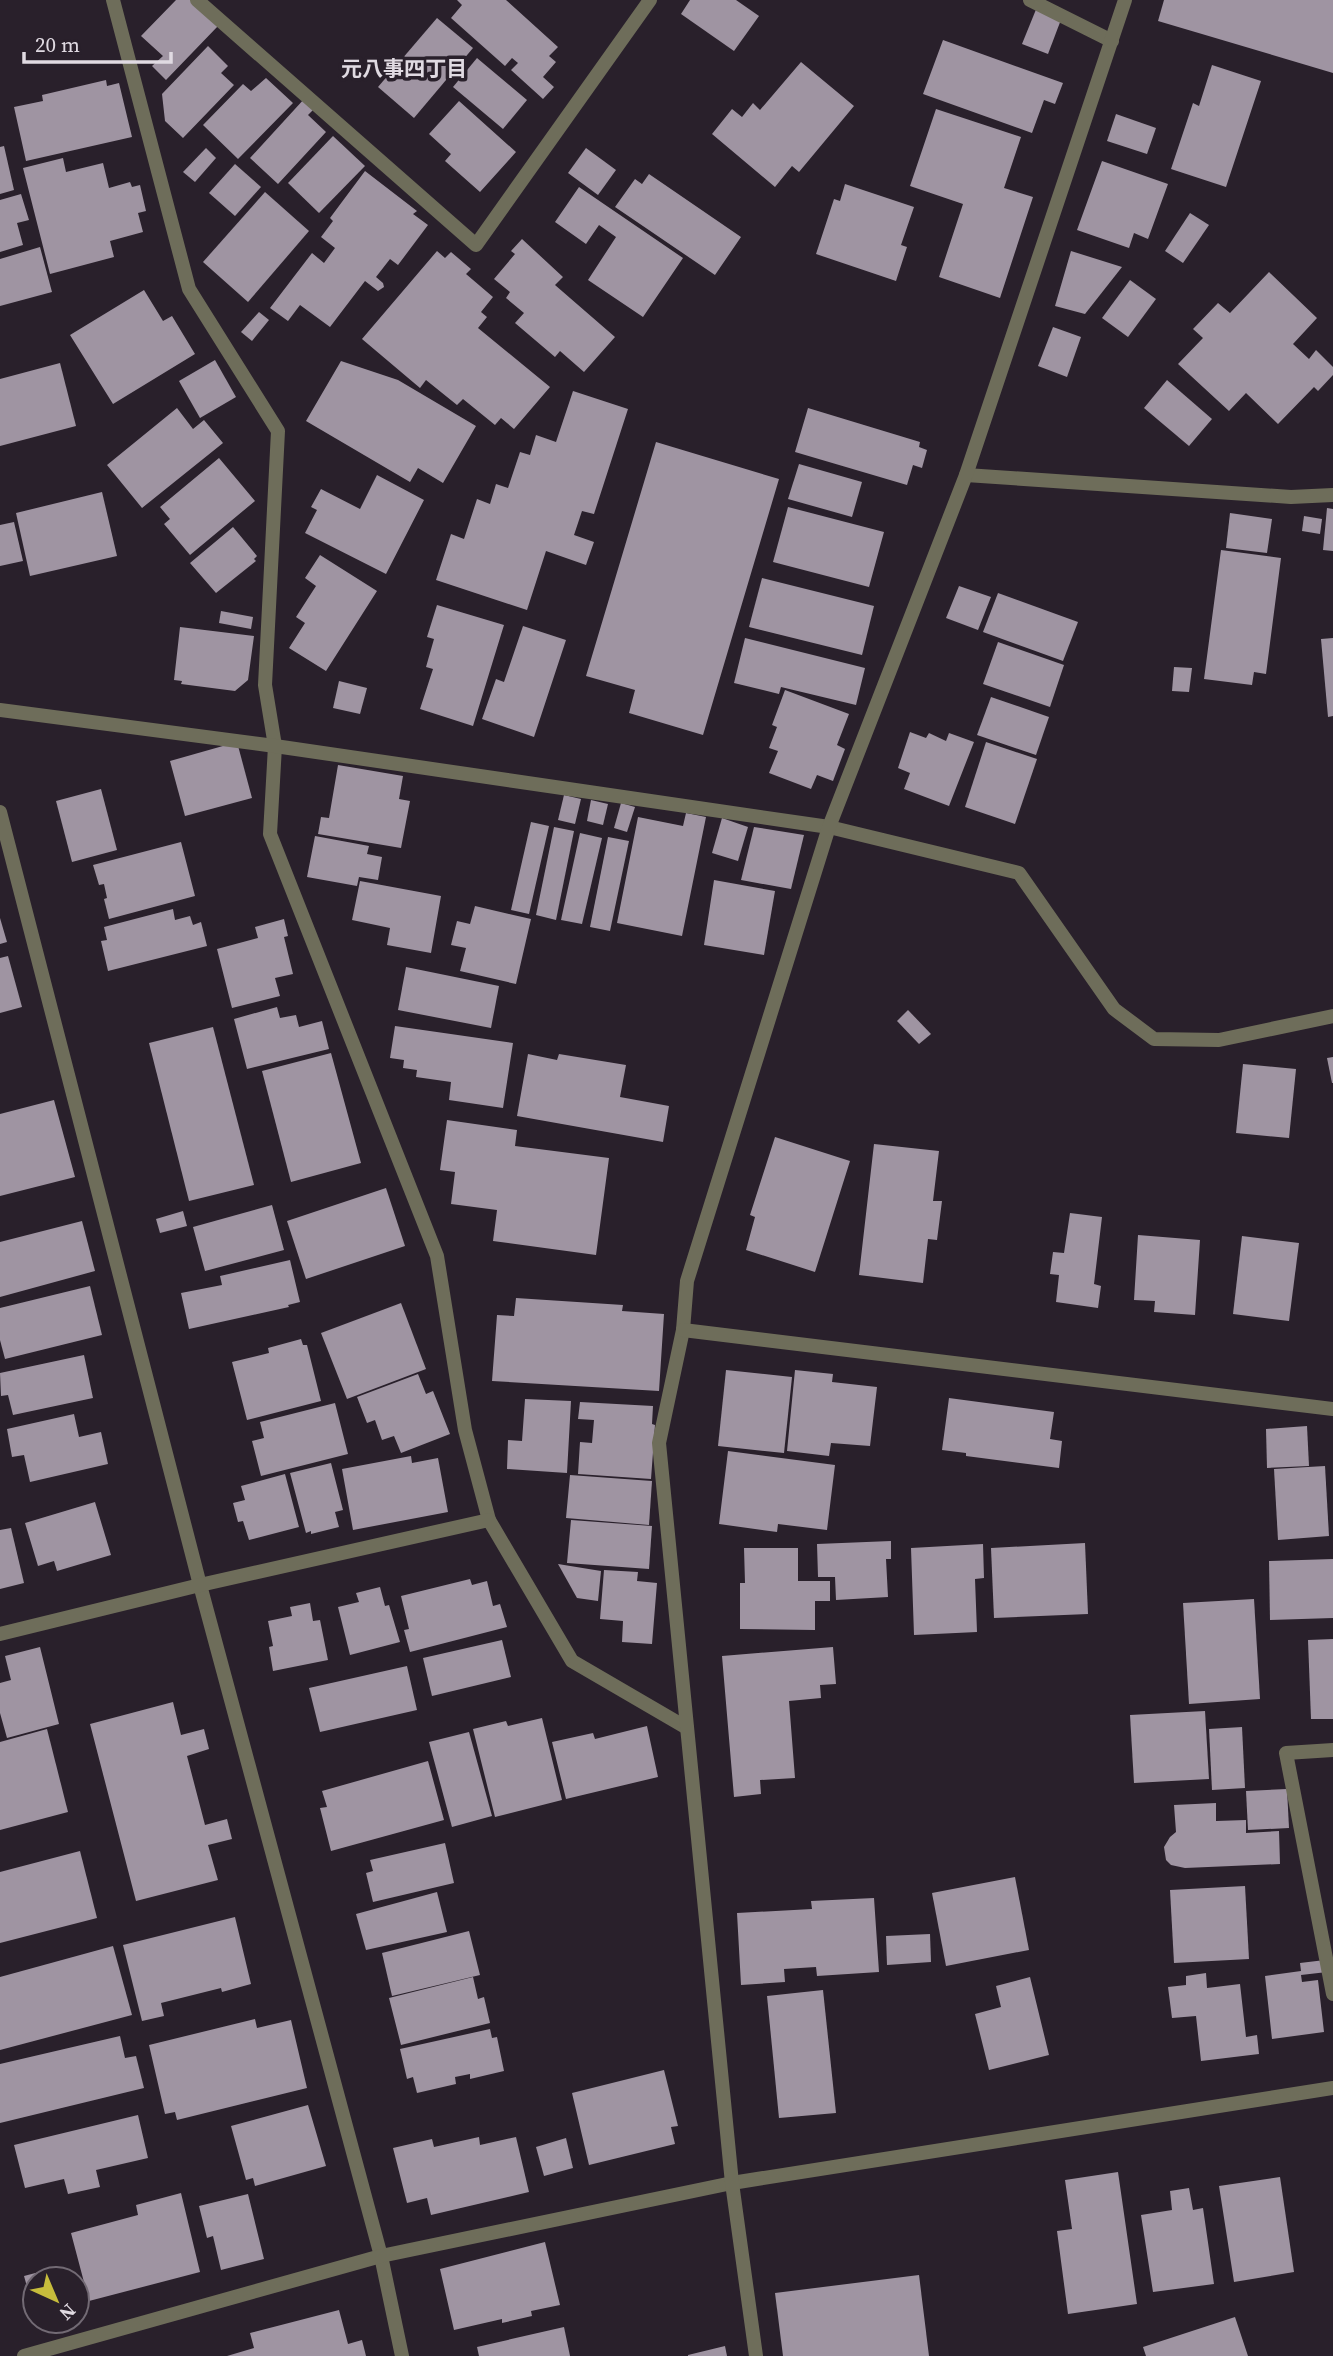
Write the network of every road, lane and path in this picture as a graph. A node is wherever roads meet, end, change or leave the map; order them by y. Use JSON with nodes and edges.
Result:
{"nodes":[{"id":1,"x":113,"y":0,"type":"edge"},
{"id":2,"x":197,"y":0,"type":"edge"},
{"id":3,"x":650,"y":0,"type":"edge"},
{"id":4,"x":1030,"y":0,"type":"edge"},
{"id":5,"x":1125,"y":0,"type":"edge"},
{"id":6,"x":1112,"y":41,"type":"junction"},
{"id":7,"x":966,"y":475,"type":"junction"},
{"id":8,"x":1333,"y":495,"type":"edge"},
{"id":9,"x":0,"y":710,"type":"edge"},
{"id":10,"x":275,"y":746,"type":"junction"},
{"id":11,"x":0,"y":812,"type":"edge"},
{"id":12,"x":830,"y":827,"type":"junction"},
{"id":13,"x":1333,"y":1016,"type":"edge"},
{"id":14,"x":683,"y":1330,"type":"junction"},
{"id":15,"x":1333,"y":1409,"type":"edge"},
{"id":16,"x":489,"y":1520,"type":"junction"},
{"id":17,"x":200,"y":1585,"type":"junction"},
{"id":18,"x":0,"y":1634,"type":"edge"},
{"id":19,"x":687,"y":1728,"type":"junction"},
{"id":20,"x":1333,"y":1749,"type":"edge"},
{"id":21,"x":1333,"y":1994,"type":"edge"},
{"id":22,"x":1333,"y":2088,"type":"edge"},
{"id":23,"x":732,"y":2183,"type":"junction"},
{"id":24,"x":381,"y":2256,"type":"junction"},
{"id":25,"x":24,"y":2356,"type":"edge"},
{"id":26,"x":402,"y":2356,"type":"edge"},
{"id":27,"x":756,"y":2356,"type":"edge"}],
"edges":[{"from":1,"to":10,"type":"street"},
{"from":2,"to":3,"type":"street"},
{"from":4,"to":6,"type":"street"},
{"from":5,"to":6,"type":"street"},
{"from":6,"to":7,"type":"street"},
{"from":7,"to":8,"type":"street"},
{"from":7,"to":12,"type":"street"},
{"from":9,"to":10,"type":"street"},
{"from":10,"to":12,"type":"street"},
{"from":10,"to":16,"type":"street"},
{"from":11,"to":17,"type":"street"},
{"from":12,"to":13,"type":"street"},
{"from":12,"to":14,"type":"street"},
{"from":14,"to":15,"type":"street"},
{"from":14,"to":19,"type":"street"},
{"from":16,"to":17,"type":"street"},
{"from":16,"to":19,"type":"street"},
{"from":17,"to":18,"type":"street"},
{"from":17,"to":24,"type":"street"},
{"from":19,"to":23,"type":"street"},
{"from":20,"to":21,"type":"street"},
{"from":22,"to":23,"type":"street"},
{"from":23,"to":24,"type":"street"},
{"from":23,"to":27,"type":"street"},
{"from":24,"to":25,"type":"street"},
{"from":24,"to":26,"type":"street"}]}
